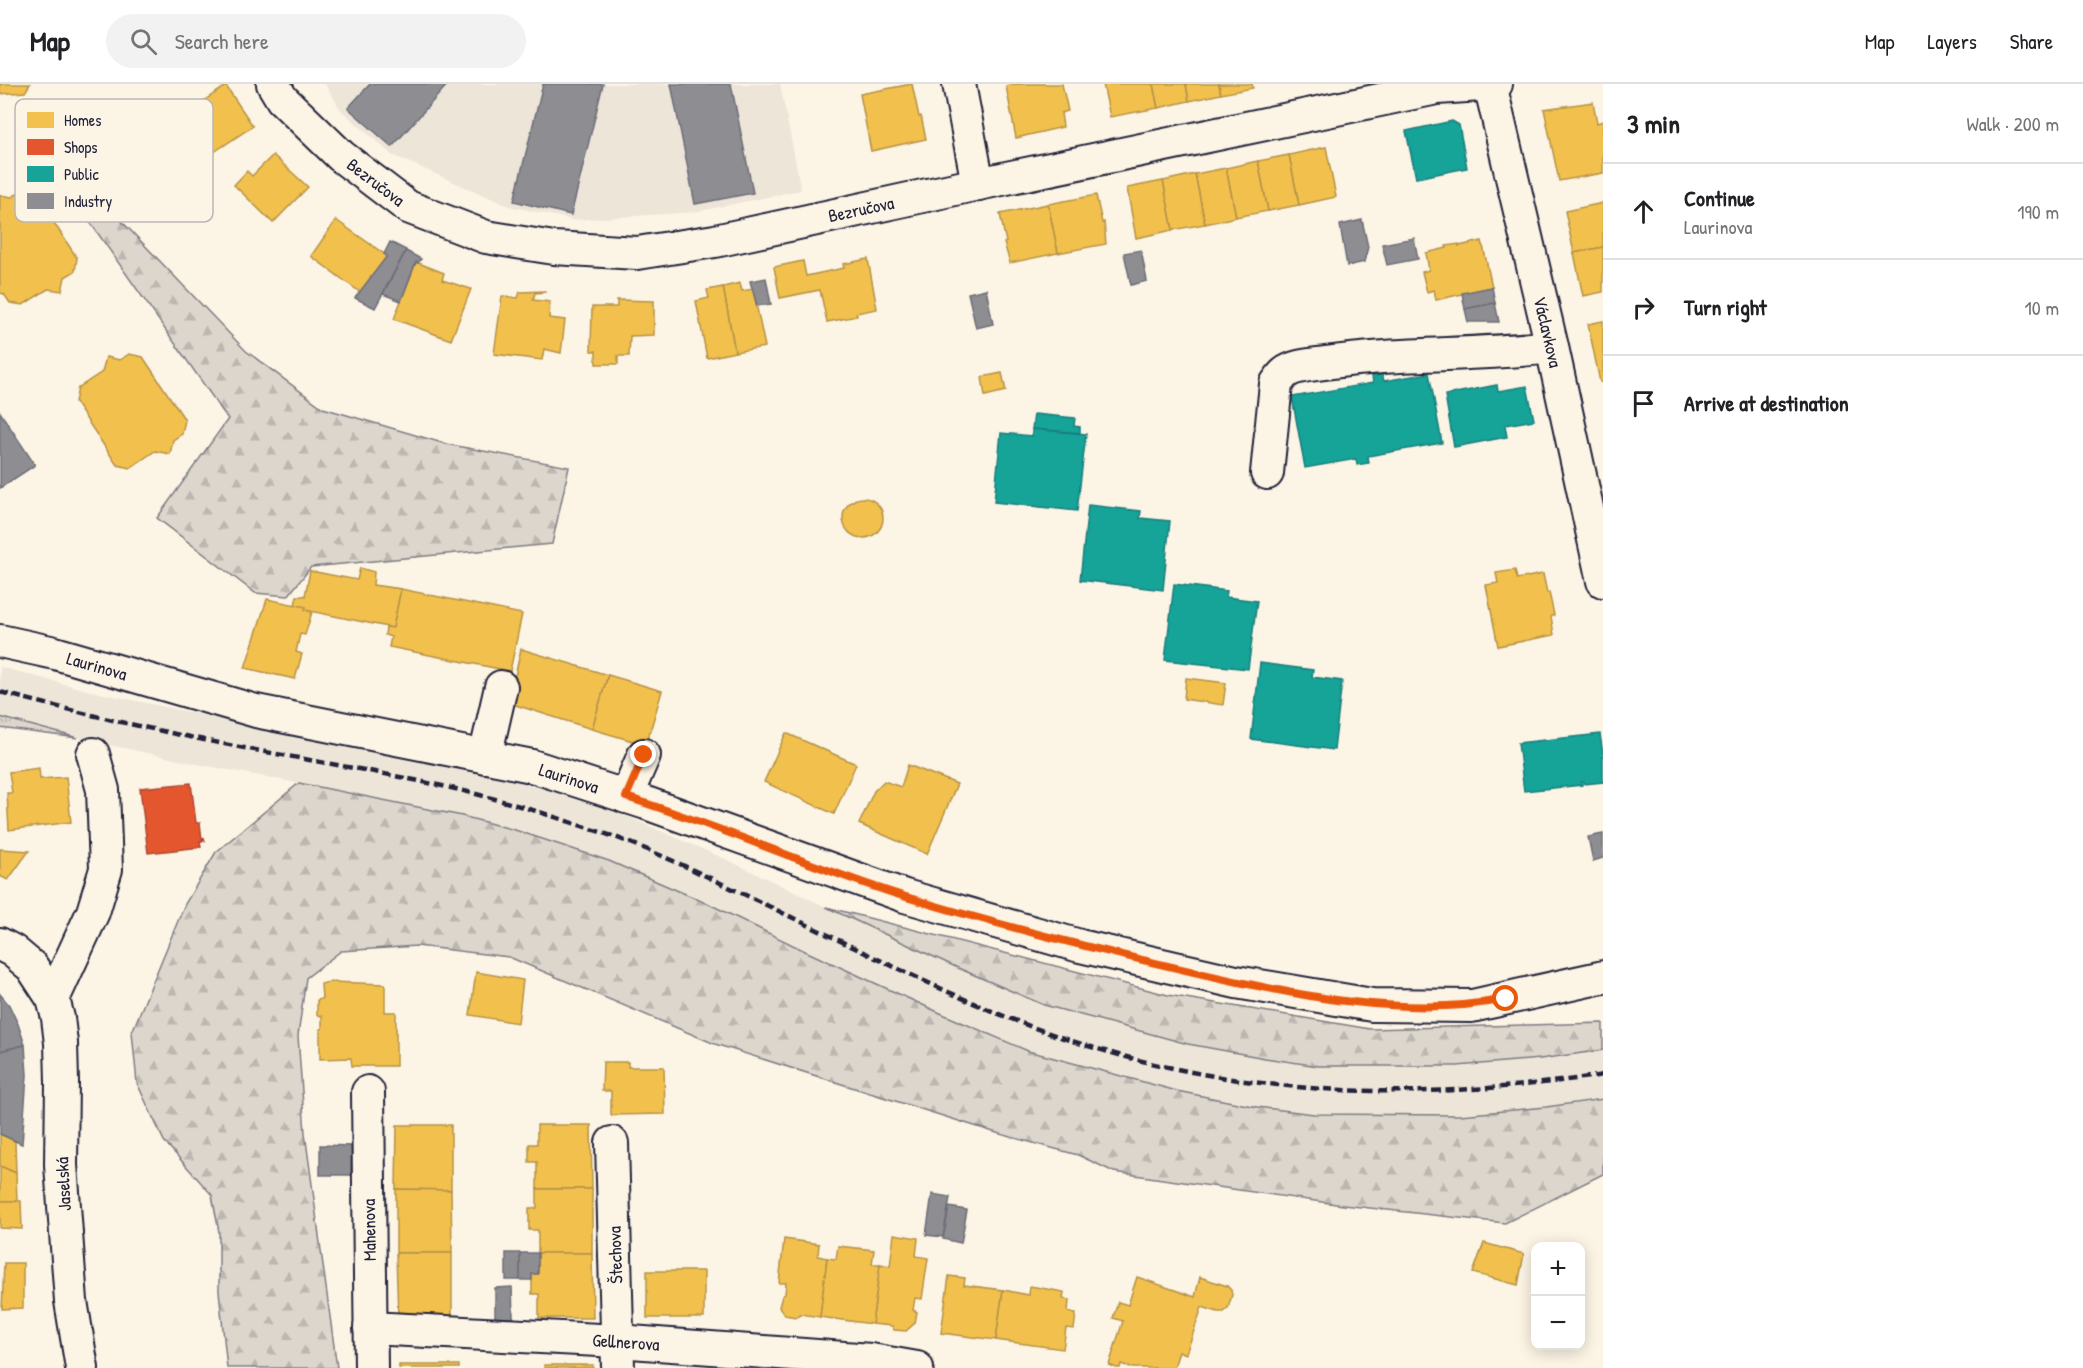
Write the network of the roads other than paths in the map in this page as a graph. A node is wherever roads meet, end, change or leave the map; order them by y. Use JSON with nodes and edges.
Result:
{"nodes":[{"id":1,"x":273,"y":84,"type":"edge"},
{"id":2,"x":959,"y":84,"type":"edge"},
{"id":3,"x":1490,"y":84,"type":"edge"},
{"id":4,"x":1496,"y":84,"type":"edge"},
{"id":5,"x":978,"y":184,"type":"junction"},
{"id":6,"x":1552,"y":346,"type":"junction"},
{"id":7,"x":1267,"y":473,"type":"dead end"},
{"id":8,"x":1603,"y":581,"type":"edge"},
{"id":9,"x":0,"y":619,"type":"edge"},
{"id":10,"x":0,"y":640,"type":"edge"},
{"id":11,"x":55,"y":653,"type":"junction"},
{"id":12,"x":501,"y":687,"type":"dead end"},
{"id":13,"x":93,"y":753,"type":"dead end"},
{"id":14,"x":644,"y":755,"type":"dead end"},
{"id":15,"x":485,"y":757,"type":"junction"},
{"id":16,"x":626,"y":797,"type":"junction"},
{"id":17,"x":0,"y":944,"type":"edge"},
{"id":18,"x":1603,"y":977,"type":"edge"},
{"id":19,"x":53,"y":999,"type":"junction"},
{"id":20,"x":368,"y":1092,"type":"dead end"},
{"id":21,"x":612,"y":1143,"type":"dead end"},
{"id":22,"x":370,"y":1328,"type":"junction"},
{"id":23,"x":618,"y":1355,"type":"edge"},
{"id":24,"x":871,"y":1364,"type":"edge"},
{"id":25,"x":82,"y":1368,"type":"edge"},
{"id":26,"x":371,"y":1368,"type":"edge"},
{"id":27,"x":916,"y":1368,"type":"edge"}],
"edges":[{"from":1,"to":5,"type":"street","name":"Bezručova"},
{"from":2,"to":5,"type":"street"},
{"from":3,"to":4,"type":"street","name":"Bezručova"},
{"from":3,"to":5,"type":"street","name":"Bezručova"},
{"from":3,"to":6,"type":"street","name":"Václavkova"},
{"from":6,"to":7,"type":"street"},
{"from":6,"to":8,"type":"street","name":"Václavkova"},
{"from":9,"to":11,"type":"street","name":"Laurinova"},
{"from":10,"to":11,"type":"street","name":"Laurinova"},
{"from":11,"to":15,"type":"street","name":"Laurinova"},
{"from":12,"to":15,"type":"street"},
{"from":13,"to":19,"type":"street"},
{"from":14,"to":16,"type":"street"},
{"from":15,"to":16,"type":"street","name":"Laurinova"},
{"from":16,"to":18,"type":"street","name":"Laurinova"},
{"from":17,"to":19,"type":"street","name":"Jaselská"},
{"from":19,"to":25,"type":"street","name":"Jaselská"},
{"from":20,"to":22,"type":"street","name":"Mahenova"},
{"from":21,"to":23,"type":"street","name":"Štechova"},
{"from":22,"to":23,"type":"street","name":"Gellnerova"},
{"from":22,"to":26,"type":"street","name":"Mahenova"},
{"from":23,"to":24,"type":"street","name":"Gellnerova"},
{"from":24,"to":27,"type":"street","name":"Gellnerova"}]}
